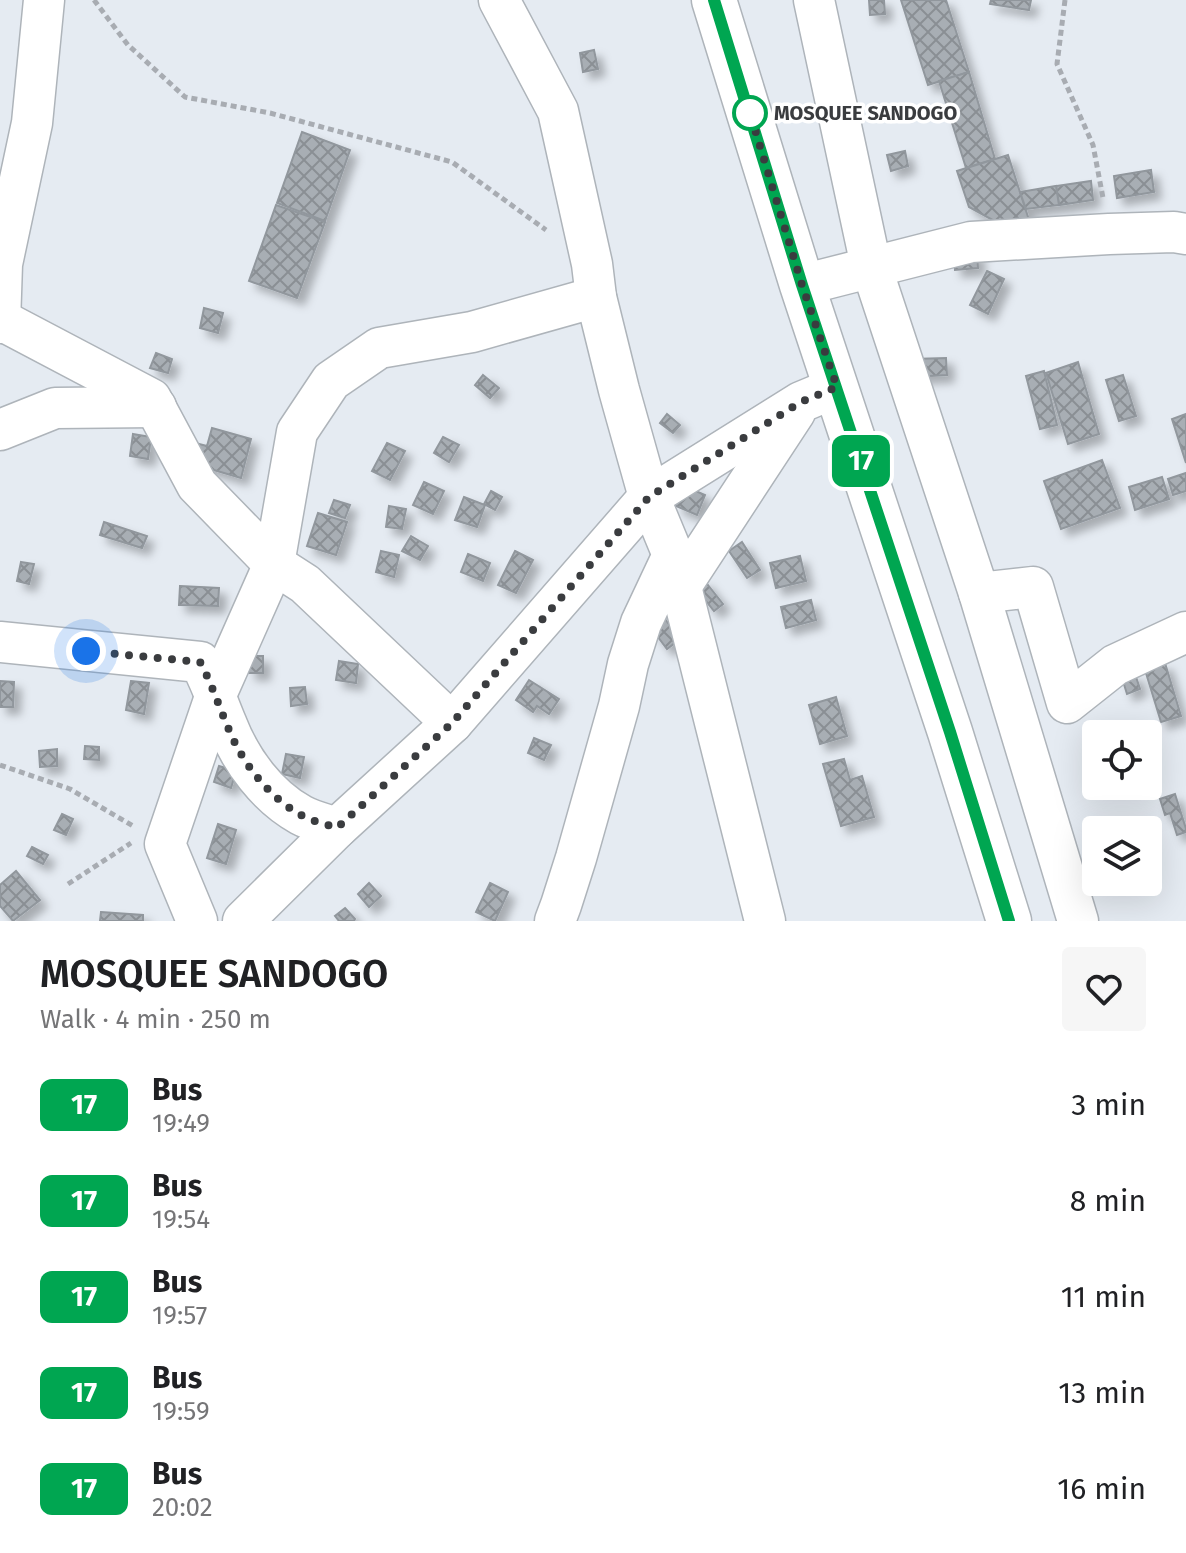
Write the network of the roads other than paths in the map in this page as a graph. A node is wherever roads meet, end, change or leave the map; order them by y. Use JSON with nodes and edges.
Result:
{"nodes":[{"id":1,"x":44,"y":0,"type":"edge"},
{"id":2,"x":499,"y":0,"type":"edge"},
{"id":3,"x":714,"y":0,"type":"edge"},
{"id":4,"x":814,"y":0,"type":"edge"},
{"id":5,"x":1182,"y":232,"type":"edge"},
{"id":6,"x":871,"y":266,"type":"junction"},
{"id":7,"x":594,"y":281,"type":"junction"},
{"id":8,"x":802,"y":285,"type":"junction"},
{"id":9,"x":0,"y":321,"type":"edge"},
{"id":10,"x":819,"y":395,"type":"junction"},
{"id":11,"x":156,"y":407,"type":"junction"},
{"id":12,"x":0,"y":430,"type":"edge"},
{"id":13,"x":649,"y":497,"type":"junction"},
{"id":14,"x":274,"y":564,"type":"junction"},
{"id":15,"x":677,"y":571,"type":"junction"},
{"id":16,"x":979,"y":593,"type":"junction"},
{"id":17,"x":1186,"y":632,"type":"edge"},
{"id":18,"x":0,"y":642,"type":"edge"},
{"id":19,"x":215,"y":697,"type":"junction"},
{"id":20,"x":452,"y":723,"type":"junction"},
{"id":21,"x":337,"y":828,"type":"junction"},
{"id":22,"x":197,"y":921,"type":"edge"},
{"id":23,"x":243,"y":921,"type":"edge"},
{"id":24,"x":555,"y":921,"type":"edge"},
{"id":25,"x":765,"y":921,"type":"edge"},
{"id":26,"x":1009,"y":921,"type":"edge"},
{"id":27,"x":1078,"y":921,"type":"edge"}],
"edges":[{"from":1,"to":9,"type":"street"},
{"from":2,"to":7,"type":"street"},
{"from":3,"to":8,"type":"street"},
{"from":4,"to":6,"type":"street"},
{"from":5,"to":6,"type":"street"},
{"from":6,"to":8,"type":"street"},
{"from":6,"to":16,"type":"street"},
{"from":7,"to":13,"type":"street"},
{"from":7,"to":14,"type":"street"},
{"from":8,"to":10,"type":"street"},
{"from":9,"to":11,"type":"street"},
{"from":10,"to":13,"type":"street"},
{"from":10,"to":15,"type":"street"},
{"from":10,"to":26,"type":"street"},
{"from":11,"to":12,"type":"street"},
{"from":11,"to":14,"type":"street"},
{"from":13,"to":15,"type":"street"},
{"from":13,"to":20,"type":"street"},
{"from":14,"to":19,"type":"street"},
{"from":14,"to":20,"type":"street"},
{"from":15,"to":24,"type":"street"},
{"from":15,"to":25,"type":"street"},
{"from":16,"to":17,"type":"street"},
{"from":16,"to":27,"type":"street"},
{"from":18,"to":19,"type":"street"},
{"from":19,"to":21,"type":"street"},
{"from":19,"to":22,"type":"street"},
{"from":20,"to":21,"type":"street"},
{"from":21,"to":23,"type":"street"}]}
